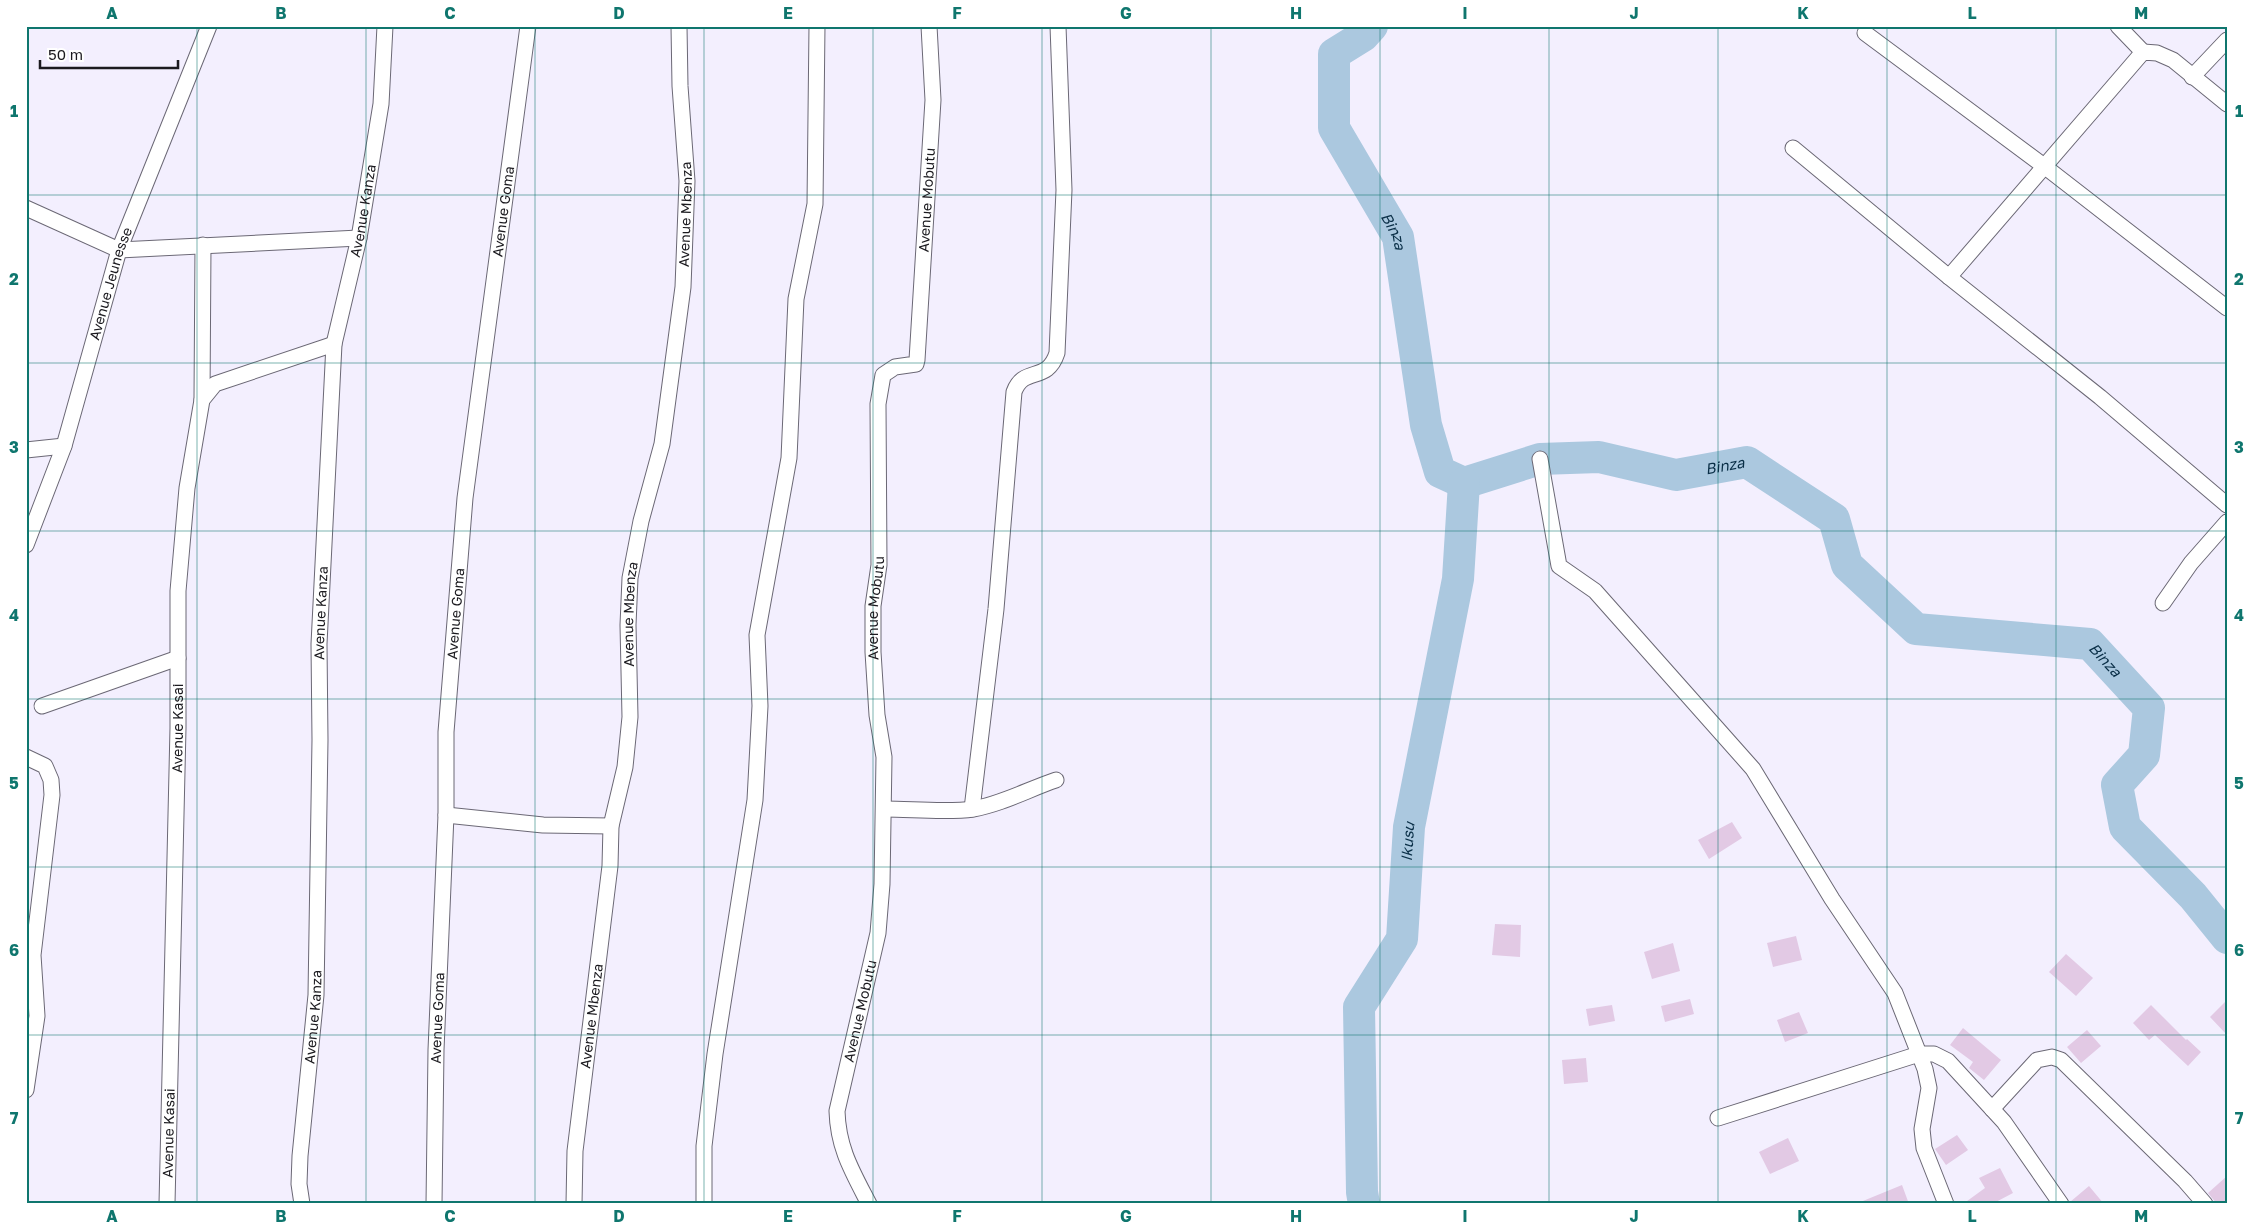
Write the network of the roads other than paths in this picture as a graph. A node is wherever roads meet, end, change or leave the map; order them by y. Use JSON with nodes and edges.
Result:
{"nodes":[{"id":1,"x":209,"y":26,"type":"edge"},
{"id":2,"x":385,"y":26,"type":"edge"},
{"id":3,"x":528,"y":26,"type":"edge"},
{"id":4,"x":679,"y":26,"type":"edge"},
{"id":5,"x":817,"y":26,"type":"edge"},
{"id":6,"x":929,"y":26,"type":"edge"},
{"id":7,"x":1058,"y":26,"type":"edge"},
{"id":8,"x":2118,"y":26,"type":"edge"},
{"id":9,"x":1865,"y":33,"type":"dead end"},
{"id":10,"x":2227,"y":40,"type":"edge"},
{"id":11,"x":2143,"y":52,"type":"junction"},
{"id":12,"x":2192,"y":77,"type":"junction"},
{"id":13,"x":2227,"y":104,"type":"edge"},
{"id":14,"x":1793,"y":148,"type":"dead end"},
{"id":15,"x":2044,"y":166,"type":"junction"},
{"id":16,"x":26,"y":208,"type":"edge"},
{"id":17,"x":359,"y":238,"type":"junction"},
{"id":18,"x":204,"y":245,"type":"junction"},
{"id":19,"x":119,"y":250,"type":"junction"},
{"id":20,"x":1949,"y":277,"type":"junction"},
{"id":21,"x":2227,"y":308,"type":"edge"},
{"id":22,"x":334,"y":344,"type":"junction"},
{"id":23,"x":202,"y":400,"type":"junction"},
{"id":24,"x":64,"y":446,"type":"junction"},
{"id":25,"x":26,"y":450,"type":"edge"},
{"id":26,"x":1540,"y":459,"type":"dead end"},
{"id":27,"x":2227,"y":505,"type":"edge"},
{"id":28,"x":2227,"y":522,"type":"edge"},
{"id":29,"x":26,"y":545,"type":"edge"},
{"id":30,"x":2163,"y":603,"type":"dead end"},
{"id":31,"x":178,"y":658,"type":"junction"},
{"id":32,"x":42,"y":706,"type":"dead end"},
{"id":33,"x":26,"y":757,"type":"edge"},
{"id":34,"x":1056,"y":780,"type":"dead end"},
{"id":35,"x":885,"y":809,"type":"junction"},
{"id":36,"x":972,"y":809,"type":"junction"},
{"id":37,"x":446,"y":815,"type":"junction"},
{"id":38,"x":611,"y":826,"type":"junction"},
{"id":39,"x":1919,"y":1054,"type":"junction"},
{"id":40,"x":26,"y":1090,"type":"edge"},
{"id":41,"x":1992,"y":1108,"type":"junction"},
{"id":42,"x":1718,"y":1118,"type":"dead end"},
{"id":43,"x":167,"y":1204,"type":"edge"},
{"id":44,"x":302,"y":1204,"type":"edge"},
{"id":45,"x":434,"y":1204,"type":"edge"},
{"id":46,"x":574,"y":1204,"type":"edge"},
{"id":47,"x":704,"y":1204,"type":"edge"},
{"id":48,"x":869,"y":1204,"type":"edge"},
{"id":49,"x":1946,"y":1204,"type":"edge"},
{"id":50,"x":2060,"y":1204,"type":"edge"},
{"id":51,"x":2205,"y":1204,"type":"edge"}],
"edges":[{"from":1,"to":19,"type":"street","name":"Avenue Jeunesse"},
{"from":2,"to":17,"type":"street","name":"Avenue Kanza"},
{"from":3,"to":37,"type":"street","name":"Avenue Goma"},
{"from":4,"to":38,"type":"street","name":"Avenue Mbenza"},
{"from":5,"to":47,"type":"street"},
{"from":6,"to":35,"type":"street","name":"Avenue Mobutu"},
{"from":7,"to":36,"type":"street"},
{"from":8,"to":11,"type":"street"},
{"from":9,"to":15,"type":"street"},
{"from":10,"to":12,"type":"street"},
{"from":11,"to":12,"type":"street"},
{"from":11,"to":15,"type":"street"},
{"from":12,"to":13,"type":"street"},
{"from":14,"to":20,"type":"street"},
{"from":15,"to":20,"type":"street"},
{"from":15,"to":21,"type":"street"},
{"from":16,"to":19,"type":"street"},
{"from":17,"to":18,"type":"street"},
{"from":17,"to":22,"type":"street","name":"Avenue Kanza"},
{"from":18,"to":19,"type":"street"},
{"from":18,"to":23,"type":"street","name":"Avenue Kasai"},
{"from":19,"to":24,"type":"street","name":"Avenue Jeunesse"},
{"from":20,"to":27,"type":"street"},
{"from":22,"to":23,"type":"street"},
{"from":22,"to":44,"type":"street","name":"Avenue Kanza"},
{"from":23,"to":31,"type":"street","name":"Avenue Kasai"},
{"from":24,"to":25,"type":"street"},
{"from":24,"to":29,"type":"street","name":"Avenue Jeunesse"},
{"from":26,"to":39,"type":"street"},
{"from":28,"to":30,"type":"street"},
{"from":31,"to":32,"type":"street"},
{"from":31,"to":43,"type":"street","name":"Avenue Kasai"},
{"from":33,"to":40,"type":"street"},
{"from":34,"to":36,"type":"street"},
{"from":35,"to":36,"type":"street"},
{"from":35,"to":48,"type":"street","name":"Avenue Mobutu"},
{"from":37,"to":38,"type":"street"},
{"from":37,"to":45,"type":"street","name":"Avenue Goma"},
{"from":38,"to":46,"type":"street","name":"Avenue Mbenza"},
{"from":39,"to":41,"type":"street"},
{"from":39,"to":42,"type":"street"},
{"from":39,"to":49,"type":"street"},
{"from":41,"to":50,"type":"street"},
{"from":41,"to":51,"type":"street"}]}
